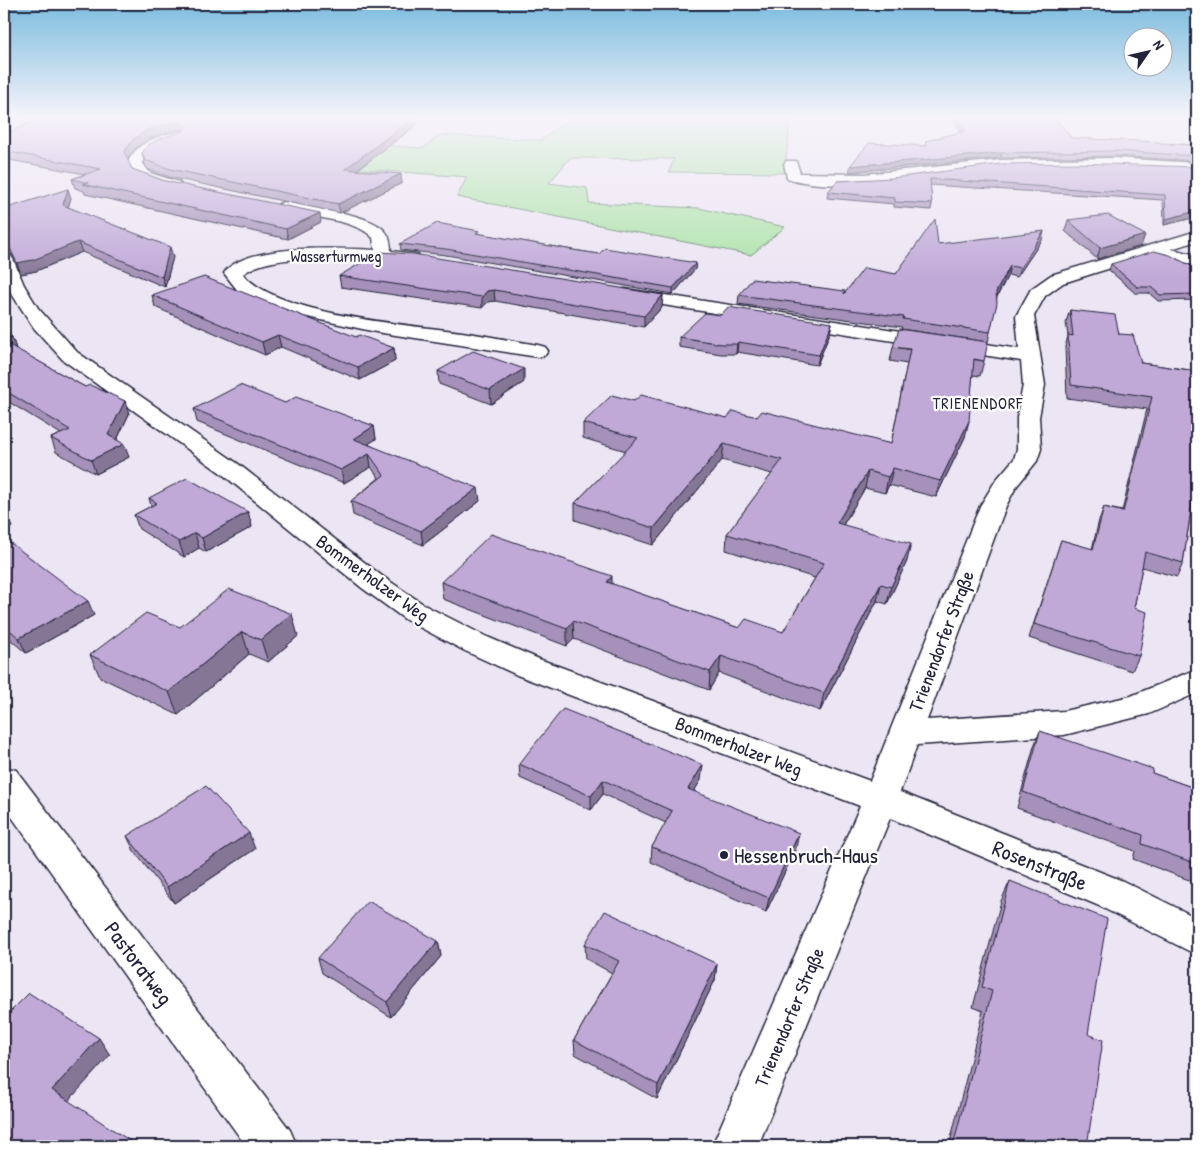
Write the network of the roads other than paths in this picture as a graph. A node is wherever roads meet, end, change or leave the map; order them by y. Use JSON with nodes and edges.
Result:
{"nodes":[{"id":1,"x":139,"y":171,"type":"edge"},
{"id":2,"x":792,"y":171,"type":"edge"},
{"id":3,"x":933,"y":171,"type":"edge"},
{"id":4,"x":187,"y":188,"type":"edge"},
{"id":5,"x":272,"y":205,"type":"edge"},
{"id":6,"x":1197,"y":236,"type":"edge"},
{"id":7,"x":1150,"y":250,"type":"junction"},
{"id":8,"x":383,"y":255,"type":"junction"},
{"id":9,"x":4,"y":259,"type":"edge"},
{"id":10,"x":1197,"y":260,"type":"edge"},
{"id":11,"x":433,"y":261,"type":"edge"},
{"id":12,"x":609,"y":291,"type":"edge"},
{"id":13,"x":538,"y":351,"type":"dead end"},
{"id":14,"x":1028,"y":356,"type":"junction"},
{"id":15,"x":1197,"y":680,"type":"edge"},
{"id":16,"x":905,"y":734,"type":"junction"},
{"id":17,"x":4,"y":780,"type":"edge"},
{"id":18,"x":880,"y":799,"type":"junction"},
{"id":19,"x":1197,"y":937,"type":"edge"},
{"id":20,"x":274,"y":1146,"type":"edge"},
{"id":21,"x":735,"y":1146,"type":"edge"}],
"edges":[{"from":1,"to":4,"type":"street"},
{"from":2,"to":3,"type":"street"},
{"from":5,"to":8,"type":"street"},
{"from":6,"to":7,"type":"street","name":"Trienendorfer Straße"},
{"from":7,"to":10,"type":"street"},
{"from":7,"to":14,"type":"street","name":"Trienendorfer Straße"},
{"from":8,"to":11,"type":"street","name":"Wasserturmweg"},
{"from":8,"to":13,"type":"street","name":"Wasserturmweg"},
{"from":9,"to":18,"type":"street","name":"Bommerholzer Weg"},
{"from":12,"to":14,"type":"street"},
{"from":14,"to":16,"type":"street","name":"Trienendorfer Straße"},
{"from":15,"to":16,"type":"street"},
{"from":16,"to":18,"type":"street","name":"Trienendorfer Straße"},
{"from":17,"to":20,"type":"street","name":"Pastoratweg"},
{"from":18,"to":19,"type":"street","name":"Rosenstraße"},
{"from":18,"to":21,"type":"street","name":"Trienendorfer Straße"}]}
